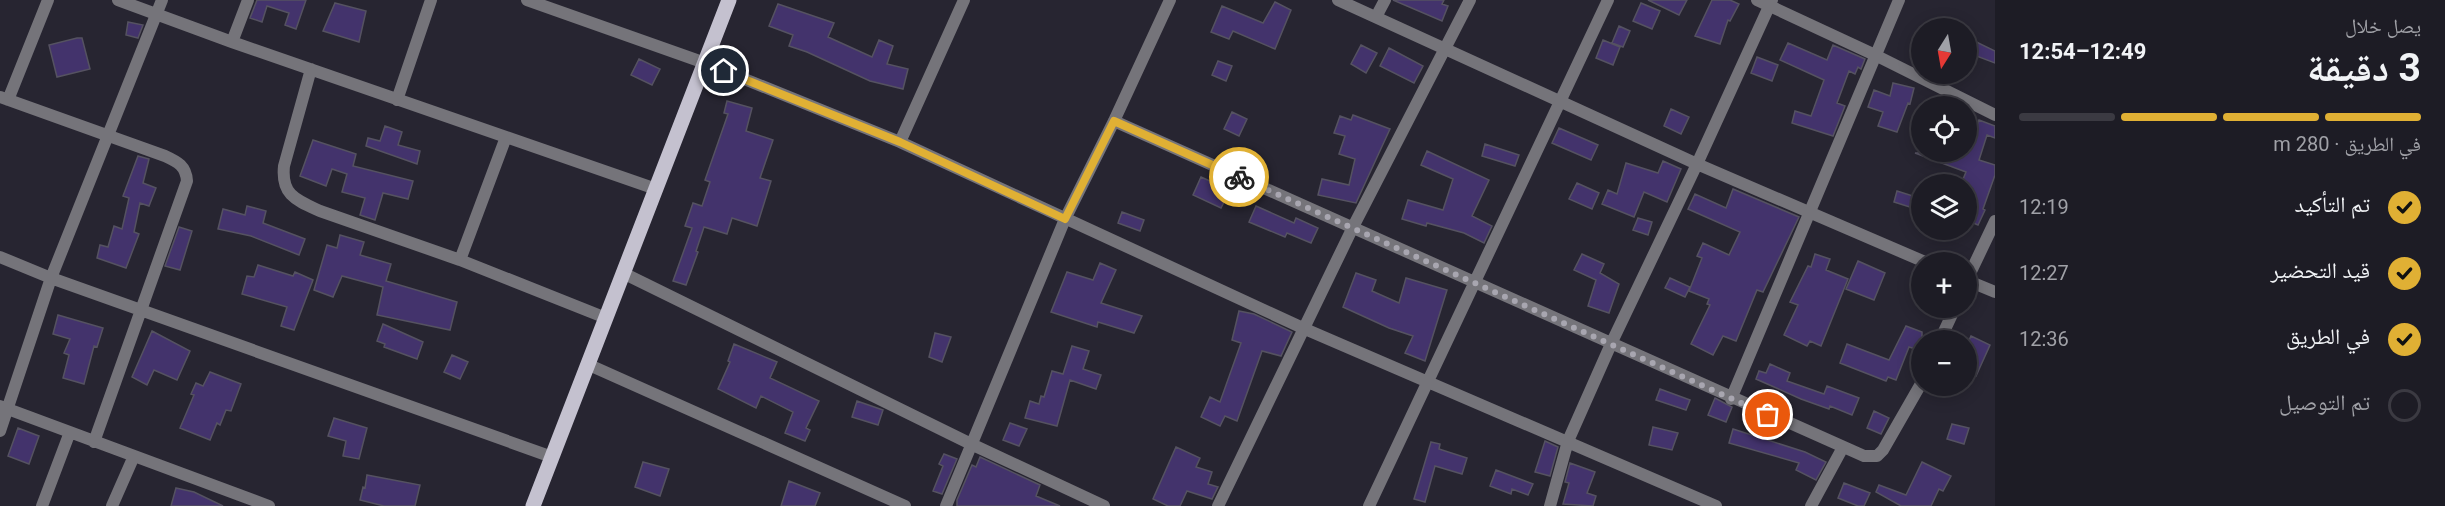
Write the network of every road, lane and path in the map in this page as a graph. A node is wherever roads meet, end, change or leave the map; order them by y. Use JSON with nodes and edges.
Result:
{"nodes":[{"id":1,"x":48,"y":0,"type":"edge"},
{"id":2,"x":118,"y":0,"type":"edge"},
{"id":3,"x":162,"y":0,"type":"edge"},
{"id":4,"x":248,"y":0,"type":"edge"},
{"id":5,"x":431,"y":0,"type":"edge"},
{"id":6,"x":527,"y":0,"type":"edge"},
{"id":7,"x":729,"y":0,"type":"edge"},
{"id":8,"x":964,"y":0,"type":"edge"},
{"id":9,"x":1170,"y":0,"type":"edge"},
{"id":10,"x":1338,"y":0,"type":"edge"},
{"id":11,"x":1385,"y":0,"type":"edge"},
{"id":12,"x":1470,"y":0,"type":"edge"},
{"id":13,"x":1608,"y":0,"type":"edge"},
{"id":14,"x":1757,"y":0,"type":"edge"},
{"id":15,"x":1899,"y":0,"type":"edge"},
{"id":16,"x":1770,"y":3,"type":"edge"},
{"id":17,"x":156,"y":15,"type":"junction"},
{"id":18,"x":1376,"y":17,"type":"junction"},
{"id":19,"x":232,"y":42,"type":"junction"},
{"id":20,"x":1445,"y":50,"type":"junction"},
{"id":21,"x":1875,"y":55,"type":"junction"},
{"id":22,"x":705,"y":63,"type":"junction"},
{"id":23,"x":310,"y":69,"type":"junction"},
{"id":24,"x":4,"y":98,"type":"edge"},
{"id":25,"x":397,"y":100,"type":"junction"},
{"id":26,"x":1560,"y":101,"type":"junction"},
{"id":27,"x":1995,"y":115,"type":"edge"},
{"id":28,"x":1114,"y":121,"type":"junction"},
{"id":29,"x":108,"y":137,"type":"junction"},
{"id":30,"x":506,"y":138,"type":"junction"},
{"id":31,"x":900,"y":142,"type":"junction"},
{"id":32,"x":1697,"y":164,"type":"junction"},
{"id":33,"x":656,"y":189,"type":"junction"},
{"id":34,"x":1810,"y":214,"type":"junction"},
{"id":35,"x":1065,"y":219,"type":"junction"},
{"id":36,"x":1995,"y":220,"type":"edge"},
{"id":37,"x":1353,"y":227,"type":"junction"},
{"id":38,"x":1911,"y":256,"type":"edge"},
{"id":39,"x":0,"y":257,"type":"edge"},
{"id":40,"x":1977,"y":259,"type":"edge"},
{"id":41,"x":460,"y":260,"type":"junction"},
{"id":42,"x":623,"y":273,"type":"junction"},
{"id":43,"x":51,"y":278,"type":"junction"},
{"id":44,"x":1474,"y":281,"type":"junction"},
{"id":45,"x":1977,"y":285,"type":"edge"},
{"id":46,"x":1995,"y":292,"type":"edge"},
{"id":47,"x":141,"y":310,"type":"junction"},
{"id":48,"x":606,"y":318,"type":"junction"},
{"id":49,"x":1305,"y":329,"type":"junction"},
{"id":50,"x":1611,"y":344,"type":"junction"},
{"id":51,"x":587,"y":364,"type":"junction"},
{"id":52,"x":1428,"y":381,"type":"junction"},
{"id":53,"x":1914,"y":396,"type":"edge"},
{"id":54,"x":1731,"y":399,"type":"junction"},
{"id":55,"x":4,"y":408,"type":"edge"},
{"id":56,"x":0,"y":431,"type":"edge"},
{"id":57,"x":70,"y":432,"type":"junction"},
{"id":58,"x":1568,"y":441,"type":"junction"},
{"id":59,"x":94,"y":442,"type":"junction"},
{"id":60,"x":971,"y":444,"type":"junction"},
{"id":61,"x":1842,"y":449,"type":"junction"},
{"id":62,"x":134,"y":456,"type":"junction"},
{"id":63,"x":552,"y":457,"type":"junction"},
{"id":64,"x":536,"y":505,"type":"edge"},
{"id":65,"x":42,"y":506,"type":"edge"},
{"id":66,"x":112,"y":506,"type":"edge"},
{"id":67,"x":269,"y":506,"type":"edge"},
{"id":68,"x":905,"y":506,"type":"edge"},
{"id":69,"x":946,"y":506,"type":"edge"},
{"id":70,"x":1104,"y":506,"type":"edge"},
{"id":71,"x":1218,"y":506,"type":"edge"},
{"id":72,"x":1369,"y":506,"type":"edge"},
{"id":73,"x":1550,"y":506,"type":"edge"},
{"id":74,"x":1716,"y":506,"type":"edge"},
{"id":75,"x":1811,"y":506,"type":"edge"}],
"edges":[{"from":1,"to":24,"type":"street"},
{"from":2,"to":17,"type":"street"},
{"from":3,"to":17,"type":"street"},
{"from":4,"to":19,"type":"street"},
{"from":5,"to":25,"type":"street"},
{"from":6,"to":22,"type":"street"},
{"from":7,"to":22,"type":"main road"},
{"from":8,"to":31,"type":"street"},
{"from":9,"to":28,"type":"street"},
{"from":10,"to":18,"type":"street"},
{"from":11,"to":18,"type":"street"},
{"from":12,"to":20,"type":"street"},
{"from":13,"to":26,"type":"street"},
{"from":14,"to":16,"type":"street"},
{"from":15,"to":21,"type":"street"},
{"from":16,"to":21,"type":"street"},
{"from":16,"to":32,"type":"street"},
{"from":17,"to":19,"type":"street"},
{"from":17,"to":29,"type":"street"},
{"from":18,"to":20,"type":"street"},
{"from":19,"to":23,"type":"street"},
{"from":20,"to":26,"type":"street"},
{"from":20,"to":37,"type":"street"},
{"from":21,"to":27,"type":"street"},
{"from":21,"to":34,"type":"street"},
{"from":22,"to":31,"type":"street"},
{"from":22,"to":33,"type":"main road"},
{"from":23,"to":25,"type":"street"},
{"from":23,"to":41,"type":"street"},
{"from":24,"to":29,"type":"street"},
{"from":25,"to":30,"type":"street"},
{"from":26,"to":32,"type":"street"},
{"from":26,"to":44,"type":"street"},
{"from":28,"to":35,"type":"street"},
{"from":28,"to":37,"type":"street"},
{"from":29,"to":43,"type":"street"},
{"from":29,"to":47,"type":"street"},
{"from":30,"to":33,"type":"street"},
{"from":30,"to":41,"type":"street"},
{"from":31,"to":35,"type":"street"},
{"from":32,"to":34,"type":"street"},
{"from":32,"to":50,"type":"street"},
{"from":33,"to":42,"type":"main road"},
{"from":34,"to":38,"type":"street"},
{"from":34,"to":54,"type":"street"},
{"from":35,"to":49,"type":"street"},
{"from":35,"to":60,"type":"street"},
{"from":36,"to":40,"type":"street"},
{"from":37,"to":44,"type":"street"},
{"from":37,"to":49,"type":"street"},
{"from":39,"to":43,"type":"street"},
{"from":41,"to":48,"type":"street"},
{"from":42,"to":48,"type":"main road"},
{"from":42,"to":60,"type":"street"},
{"from":43,"to":47,"type":"street"},
{"from":43,"to":55,"type":"street"},
{"from":44,"to":50,"type":"street"},
{"from":44,"to":52,"type":"street"},
{"from":45,"to":46,"type":"street"},
{"from":47,"to":59,"type":"street"},
{"from":47,"to":63,"type":"street"},
{"from":48,"to":51,"type":"main road"},
{"from":49,"to":52,"type":"street"},
{"from":49,"to":71,"type":"street"},
{"from":50,"to":54,"type":"street"},
{"from":50,"to":58,"type":"street"},
{"from":51,"to":63,"type":"main road"},
{"from":51,"to":68,"type":"street"},
{"from":52,"to":58,"type":"street"},
{"from":52,"to":72,"type":"street"},
{"from":53,"to":61,"type":"street"},
{"from":54,"to":61,"type":"street"},
{"from":55,"to":56,"type":"street"},
{"from":55,"to":57,"type":"street"},
{"from":57,"to":59,"type":"street"},
{"from":57,"to":65,"type":"street"},
{"from":58,"to":73,"type":"street"},
{"from":58,"to":74,"type":"street"},
{"from":59,"to":62,"type":"street"},
{"from":60,"to":69,"type":"street"},
{"from":60,"to":70,"type":"street"},
{"from":61,"to":75,"type":"street"},
{"from":62,"to":66,"type":"street"},
{"from":62,"to":67,"type":"street"},
{"from":63,"to":64,"type":"main road"}]}
